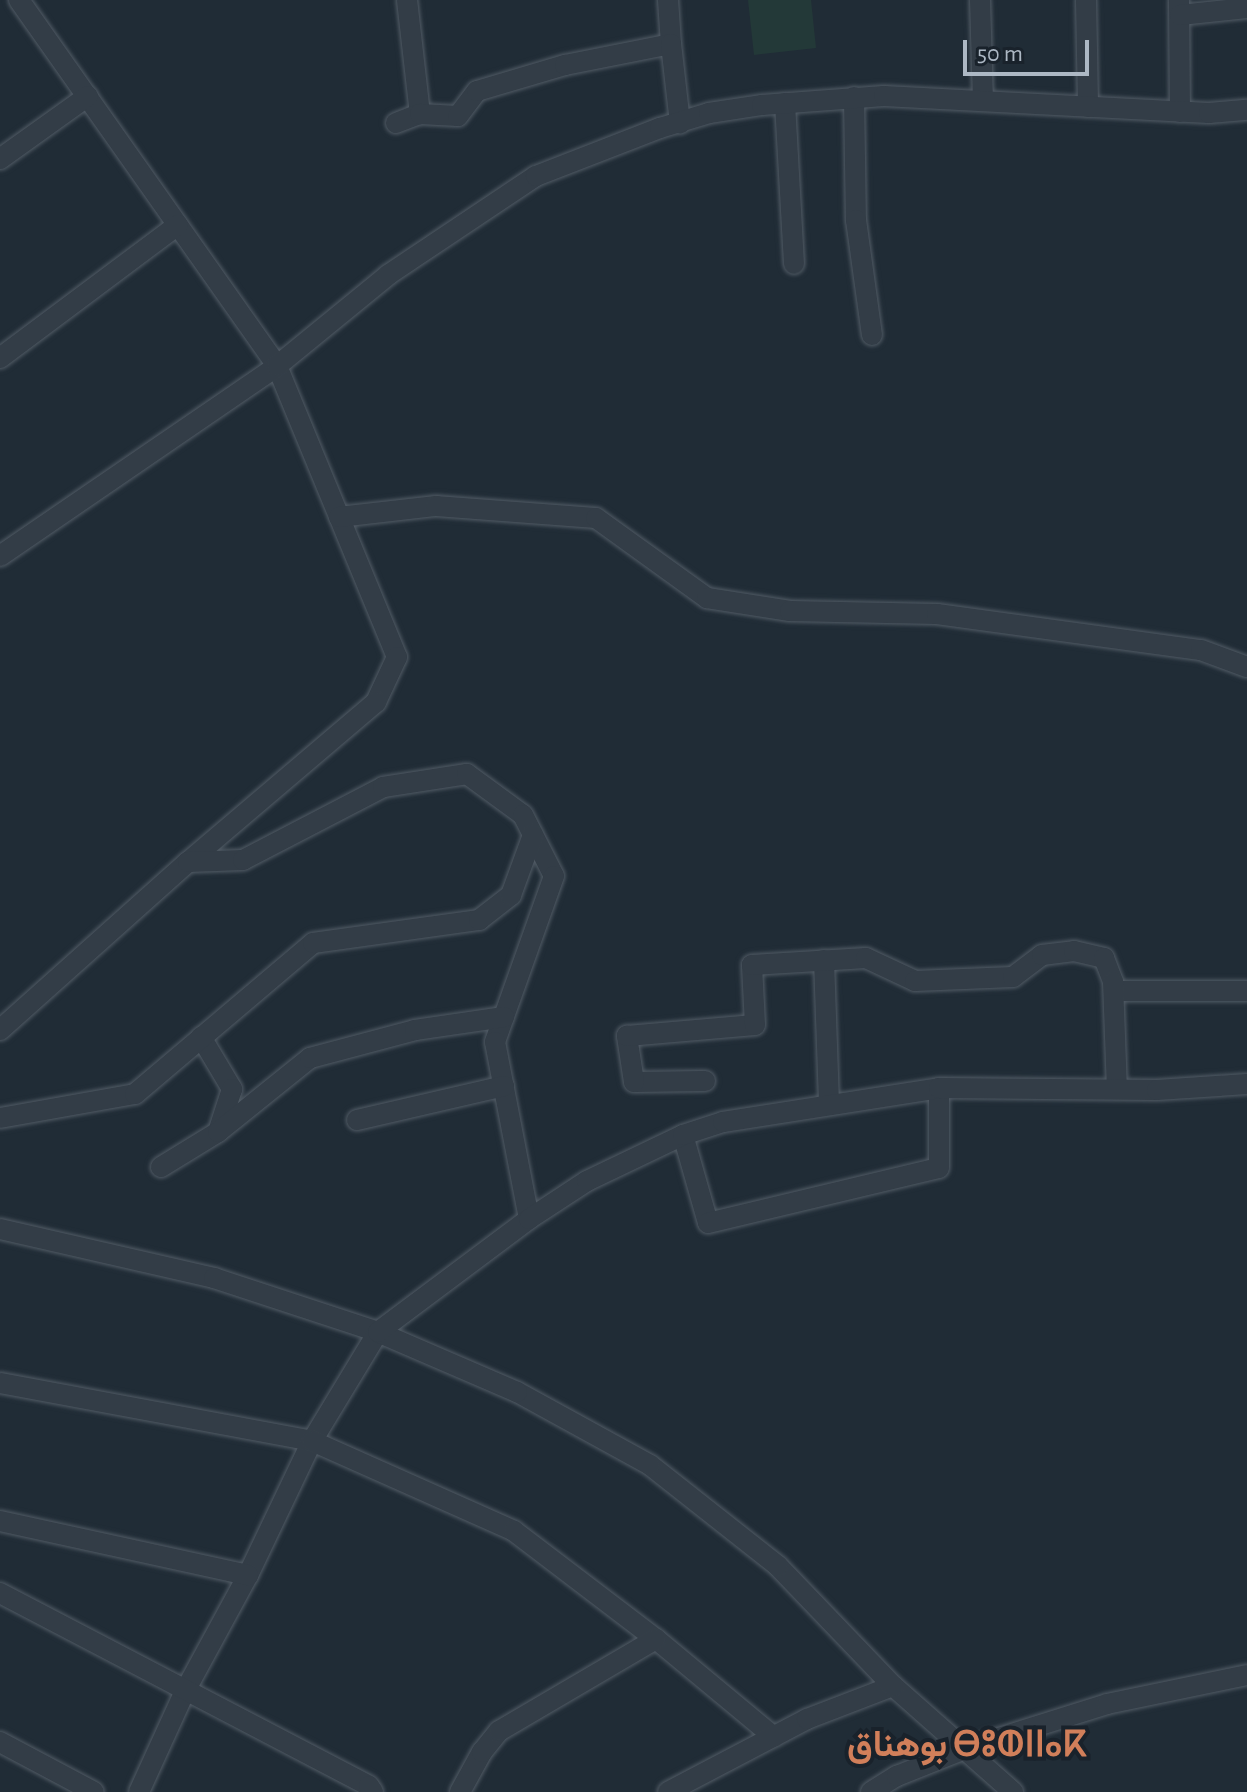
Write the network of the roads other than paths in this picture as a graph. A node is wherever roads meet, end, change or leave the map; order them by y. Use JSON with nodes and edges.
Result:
{"nodes":[{"id":1,"x":19,"y":0,"type":"edge"},
{"id":2,"x":407,"y":0,"type":"edge"},
{"id":3,"x":668,"y":0,"type":"edge"},
{"id":4,"x":980,"y":0,"type":"edge"},
{"id":5,"x":1086,"y":0,"type":"edge"},
{"id":6,"x":1179,"y":8,"type":"edge"},
{"id":7,"x":1247,"y":8,"type":"edge"},
{"id":8,"x":671,"y":44,"type":"junction"},
{"id":9,"x":88,"y":96,"type":"junction"},
{"id":10,"x":854,"y":97,"type":"junction"},
{"id":11,"x":983,"y":100,"type":"junction"},
{"id":12,"x":785,"y":103,"type":"junction"},
{"id":13,"x":1088,"y":107,"type":"junction"},
{"id":14,"x":1247,"y":110,"type":"edge"},
{"id":15,"x":1180,"y":112,"type":"junction"},
{"id":16,"x":420,"y":114,"type":"junction"},
{"id":17,"x":396,"y":123,"type":"dead end"},
{"id":18,"x":680,"y":123,"type":"junction"},
{"id":19,"x":0,"y":159,"type":"edge"},
{"id":20,"x":178,"y":225,"type":"junction"},
{"id":21,"x":794,"y":264,"type":"dead end"},
{"id":22,"x":872,"y":335,"type":"dead end"},
{"id":23,"x":0,"y":358,"type":"edge"},
{"id":24,"x":277,"y":366,"type":"junction"},
{"id":25,"x":339,"y":517,"type":"junction"},
{"id":26,"x":0,"y":556,"type":"edge"},
{"id":27,"x":1247,"y":667,"type":"edge"},
{"id":28,"x":533,"y":835,"type":"junction"},
{"id":29,"x":188,"y":862,"type":"junction"},
{"id":30,"x":824,"y":960,"type":"junction"},
{"id":31,"x":1114,"y":991,"type":"junction"},
{"id":32,"x":1247,"y":991,"type":"edge"},
{"id":33,"x":504,"y":1017,"type":"junction"},
{"id":34,"x":0,"y":1030,"type":"edge"},
{"id":35,"x":201,"y":1037,"type":"junction"},
{"id":36,"x":705,"y":1081,"type":"dead end"},
{"id":37,"x":1247,"y":1084,"type":"edge"},
{"id":38,"x":504,"y":1086,"type":"junction"},
{"id":39,"x":939,"y":1088,"type":"junction"},
{"id":40,"x":1117,"y":1089,"type":"junction"},
{"id":41,"x":829,"y":1105,"type":"junction"},
{"id":42,"x":0,"y":1118,"type":"edge"},
{"id":43,"x":357,"y":1120,"type":"dead end"},
{"id":44,"x":218,"y":1132,"type":"junction"},
{"id":45,"x":683,"y":1135,"type":"junction"},
{"id":46,"x":161,"y":1167,"type":"dead end"},
{"id":47,"x":529,"y":1219,"type":"junction"},
{"id":48,"x":0,"y":1229,"type":"edge"},
{"id":49,"x":378,"y":1332,"type":"junction"},
{"id":50,"x":0,"y":1383,"type":"edge"},
{"id":51,"x":312,"y":1441,"type":"junction"},
{"id":52,"x":0,"y":1521,"type":"edge"},
{"id":53,"x":248,"y":1575,"type":"junction"},
{"id":54,"x":0,"y":1593,"type":"edge"},
{"id":55,"x":656,"y":1639,"type":"junction"},
{"id":56,"x":1247,"y":1675,"type":"edge"},
{"id":57,"x":893,"y":1686,"type":"junction"},
{"id":58,"x":185,"y":1691,"type":"junction"},
{"id":59,"x":774,"y":1737,"type":"junction"},
{"id":60,"x":0,"y":1742,"type":"edge"},
{"id":61,"x":967,"y":1748,"type":"junction"},
{"id":62,"x":94,"y":1792,"type":"edge"},
{"id":63,"x":139,"y":1792,"type":"edge"},
{"id":64,"x":373,"y":1792,"type":"edge"},
{"id":65,"x":460,"y":1792,"type":"edge"},
{"id":66,"x":668,"y":1792,"type":"edge"},
{"id":67,"x":871,"y":1792,"type":"edge"},
{"id":68,"x":1013,"y":1792,"type":"edge"}],
"edges":[{"from":1,"to":9,"type":"street"},
{"from":2,"to":16,"type":"street"},
{"from":3,"to":8,"type":"street"},
{"from":4,"to":11,"type":"street"},
{"from":5,"to":13,"type":"street"},
{"from":6,"to":7,"type":"street"},
{"from":6,"to":15,"type":"street"},
{"from":8,"to":16,"type":"street"},
{"from":8,"to":18,"type":"street"},
{"from":9,"to":19,"type":"street"},
{"from":9,"to":20,"type":"street"},
{"from":10,"to":11,"type":"street"},
{"from":10,"to":12,"type":"street"},
{"from":10,"to":22,"type":"street"},
{"from":11,"to":13,"type":"street"},
{"from":12,"to":18,"type":"street"},
{"from":12,"to":21,"type":"street"},
{"from":13,"to":15,"type":"street"},
{"from":14,"to":15,"type":"street"},
{"from":16,"to":17,"type":"street"},
{"from":18,"to":24,"type":"street"},
{"from":20,"to":23,"type":"street"},
{"from":20,"to":24,"type":"street"},
{"from":24,"to":25,"type":"street"},
{"from":24,"to":26,"type":"street"},
{"from":25,"to":27,"type":"street"},
{"from":25,"to":29,"type":"street"},
{"from":28,"to":29,"type":"street"},
{"from":28,"to":33,"type":"street"},
{"from":28,"to":35,"type":"street"},
{"from":29,"to":34,"type":"street"},
{"from":30,"to":31,"type":"street"},
{"from":30,"to":36,"type":"street"},
{"from":30,"to":41,"type":"street"},
{"from":31,"to":32,"type":"street"},
{"from":31,"to":40,"type":"street"},
{"from":33,"to":38,"type":"street"},
{"from":33,"to":44,"type":"street"},
{"from":35,"to":42,"type":"street"},
{"from":35,"to":44,"type":"street"},
{"from":37,"to":40,"type":"street"},
{"from":38,"to":43,"type":"street"},
{"from":38,"to":47,"type":"street"},
{"from":39,"to":40,"type":"street"},
{"from":39,"to":41,"type":"street"},
{"from":39,"to":45,"type":"street"},
{"from":41,"to":45,"type":"street"},
{"from":44,"to":46,"type":"street"},
{"from":45,"to":47,"type":"street"},
{"from":47,"to":49,"type":"street"},
{"from":48,"to":49,"type":"street"},
{"from":49,"to":51,"type":"street"},
{"from":49,"to":57,"type":"street"},
{"from":50,"to":51,"type":"street"},
{"from":51,"to":53,"type":"street"},
{"from":51,"to":55,"type":"street"},
{"from":52,"to":53,"type":"street"},
{"from":53,"to":58,"type":"street"},
{"from":54,"to":58,"type":"street"},
{"from":55,"to":59,"type":"street"},
{"from":55,"to":65,"type":"street"},
{"from":56,"to":61,"type":"street"},
{"from":57,"to":59,"type":"street"},
{"from":57,"to":61,"type":"street"},
{"from":58,"to":63,"type":"street"},
{"from":58,"to":64,"type":"street"},
{"from":59,"to":66,"type":"street"},
{"from":60,"to":62,"type":"street"},
{"from":61,"to":67,"type":"street"},
{"from":61,"to":68,"type":"street"}]}
